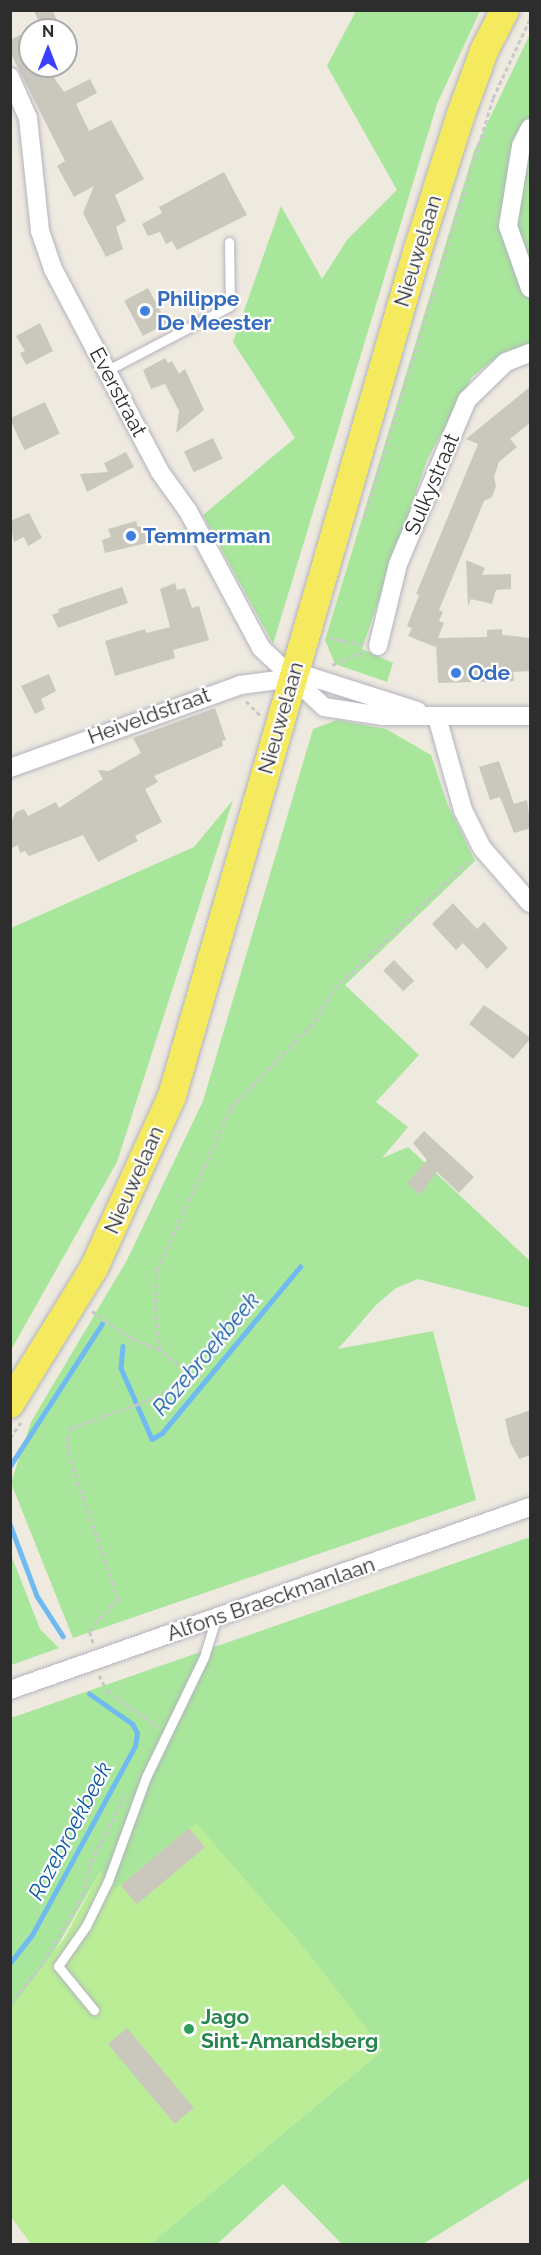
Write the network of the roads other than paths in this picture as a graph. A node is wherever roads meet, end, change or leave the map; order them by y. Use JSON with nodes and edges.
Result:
{"nodes":[{"id":1,"x":505,"y":10,"type":"edge"},
{"id":2,"x":10,"y":77,"type":"edge"},
{"id":3,"x":531,"y":128,"type":"edge"},
{"id":4,"x":229,"y":242,"type":"dead end"},
{"id":5,"x":531,"y":288,"type":"edge"},
{"id":6,"x":531,"y":353,"type":"edge"},
{"id":7,"x":106,"y":371,"type":"junction"},
{"id":8,"x":378,"y":646,"type":"road end"},
{"id":9,"x":291,"y":680,"type":"junction"},
{"id":10,"x":531,"y":716,"type":"edge"},
{"id":11,"x":437,"y":717,"type":"junction"},
{"id":12,"x":10,"y":768,"type":"edge"},
{"id":13,"x":531,"y":903,"type":"edge"},
{"id":14,"x":10,"y":1404,"type":"edge"},
{"id":15,"x":531,"y":1507,"type":"edge"},
{"id":16,"x":216,"y":1618,"type":"junction"},
{"id":17,"x":10,"y":1690,"type":"edge"},
{"id":18,"x":94,"y":2010,"type":"dead end"}],
"edges":[{"from":1,"to":9,"type":"main road","name":"Nieuwelaan"},
{"from":2,"to":7,"type":"street","name":"Everstraat"},
{"from":3,"to":5,"type":"street"},
{"from":4,"to":7,"type":"lane"},
{"from":6,"to":8,"type":"street","name":"Sulkystraat"},
{"from":7,"to":9,"type":"street","name":"Everstraat"},
{"from":9,"to":11,"type":"street","name":"Heiveldstraat"},
{"from":9,"to":11,"type":"street","name":"Heiveldstraat"},
{"from":9,"to":12,"type":"street","name":"Heiveldstraat"},
{"from":9,"to":14,"type":"main road","name":"Nieuwelaan"},
{"from":10,"to":11,"type":"street","name":"Heiveldstraat"},
{"from":11,"to":13,"type":"street"},
{"from":15,"to":16,"type":"street","name":"Alfons Braeckmanlaan"},
{"from":16,"to":17,"type":"street","name":"Alfons Braeckmanlaan"},
{"from":16,"to":18,"type":"lane"}]}
